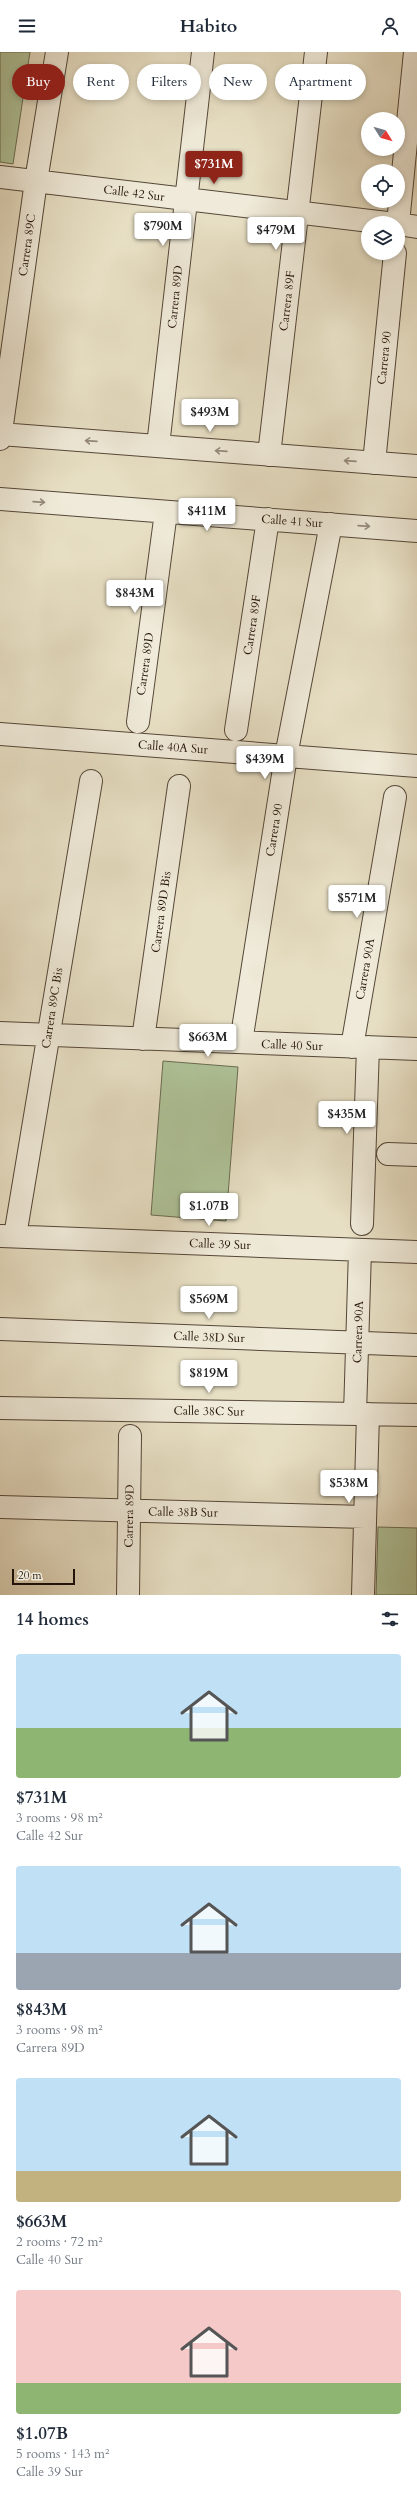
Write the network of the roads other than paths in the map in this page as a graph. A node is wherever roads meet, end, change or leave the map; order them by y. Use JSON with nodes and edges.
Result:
{"nodes":[{"id":1,"x":57,"y":52,"type":"edge"},
{"id":2,"x":203,"y":52,"type":"edge"},
{"id":3,"x":316,"y":52,"type":"edge"},
{"id":4,"x":415,"y":52,"type":"edge"},
{"id":5,"x":0,"y":177,"type":"edge"},
{"id":6,"x":36,"y":181,"type":"junction"},
{"id":7,"x":186,"y":199,"type":"junction"},
{"id":8,"x":297,"y":212,"type":"junction"},
{"id":9,"x":399,"y":216,"type":"edge"},
{"id":10,"x":361,"y":220,"type":"edge"},
{"id":11,"x":405,"y":225,"type":"edge"},
{"id":12,"x":417,"y":226,"type":"edge"},
{"id":13,"x":394,"y":260,"type":"edge"},
{"id":14,"x":0,"y":436,"type":"edge"},
{"id":15,"x":158,"y":446,"type":"junction"},
{"id":16,"x":269,"y":455,"type":"junction"},
{"id":17,"x":374,"y":463,"type":"junction"},
{"id":18,"x":417,"y":466,"type":"edge"},
{"id":19,"x":0,"y":499,"type":"edge"},
{"id":20,"x":166,"y":512,"type":"junction"},
{"id":21,"x":268,"y":519,"type":"junction"},
{"id":22,"x":331,"y":524,"type":"junction"},
{"id":23,"x":417,"y":530,"type":"edge"},
{"id":24,"x":138,"y":722,"type":"dead end"},
{"id":25,"x":236,"y":730,"type":"dead end"},
{"id":26,"x":0,"y":734,"type":"edge"},
{"id":27,"x":286,"y":756,"type":"junction"},
{"id":28,"x":417,"y":766,"type":"edge"},
{"id":29,"x":90,"y":781,"type":"dead end"},
{"id":30,"x":179,"y":786,"type":"dead end"},
{"id":31,"x":395,"y":797,"type":"dead end"},
{"id":32,"x":0,"y":1033,"type":"edge"},
{"id":33,"x":48,"y":1035,"type":"junction"},
{"id":34,"x":143,"y":1039,"type":"junction"},
{"id":35,"x":240,"y":1042,"type":"junction"},
{"id":36,"x":360,"y":1047,"type":"junction"},
{"id":37,"x":417,"y":1049,"type":"edge"},
{"id":38,"x":388,"y":1154,"type":"dead end"},
{"id":39,"x":417,"y":1155,"type":"edge"},
{"id":40,"x":362,"y":1224,"type":"dead end"},
{"id":41,"x":7,"y":1236,"type":"edge"},
{"id":42,"x":360,"y":1250,"type":"junction"},
{"id":43,"x":417,"y":1252,"type":"edge"},
{"id":44,"x":0,"y":1329,"type":"edge"},
{"id":45,"x":357,"y":1343,"type":"junction"},
{"id":46,"x":417,"y":1345,"type":"edge"},
{"id":47,"x":0,"y":1408,"type":"edge"},
{"id":48,"x":361,"y":1414,"type":"junction"},
{"id":49,"x":417,"y":1415,"type":"edge"},
{"id":50,"x":130,"y":1436,"type":"dead end"},
{"id":51,"x":0,"y":1507,"type":"edge"},
{"id":52,"x":129,"y":1511,"type":"junction"},
{"id":53,"x":365,"y":1517,"type":"junction"},
{"id":54,"x":128,"y":1595,"type":"edge"},
{"id":55,"x":363,"y":1595,"type":"edge"}],
"edges":[{"from":1,"to":6,"type":"street","name":"Carrera 89C"},
{"from":2,"to":7,"type":"street","name":"Carrera 89D"},
{"from":3,"to":8,"type":"street","name":"Carrera 89F"},
{"from":4,"to":9,"type":"street"},
{"from":5,"to":6,"type":"street","name":"Calle 42 Sur"},
{"from":6,"to":7,"type":"street","name":"Calle 42 Sur"},
{"from":6,"to":14,"type":"street","name":"Carrera 89C"},
{"from":7,"to":8,"type":"street","name":"Calle 42 Sur"},
{"from":7,"to":15,"type":"street","name":"Carrera 89D"},
{"from":8,"to":10,"type":"street","name":"Calle 42 Sur"},
{"from":8,"to":16,"type":"street","name":"Carrera 89F"},
{"from":11,"to":12,"type":"street"},
{"from":13,"to":17,"type":"street","name":"Carrera 90"},
{"from":15,"to":14,"type":"street","one_way":true},
{"from":16,"to":15,"type":"street","one_way":true},
{"from":17,"to":16,"type":"street","one_way":true},
{"from":17,"to":18,"type":"street"},
{"from":19,"to":20,"type":"street","name":"Calle 41 Sur","one_way":true},
{"from":20,"to":21,"type":"street","name":"Calle 41 Sur"},
{"from":20,"to":24,"type":"street","name":"Carrera 89D"},
{"from":21,"to":22,"type":"street","name":"Calle 41 Sur"},
{"from":21,"to":25,"type":"street","name":"Carrera 89F"},
{"from":22,"to":23,"type":"street","name":"Calle 41 Sur","one_way":true},
{"from":22,"to":27,"type":"street","name":"Carrera 90"},
{"from":26,"to":27,"type":"street","name":"Calle 40A Sur"},
{"from":27,"to":28,"type":"street","name":"Calle 40A Sur"},
{"from":27,"to":35,"type":"street","name":"Carrera 90"},
{"from":29,"to":33,"type":"street","name":"Carrera 89C Bis"},
{"from":30,"to":34,"type":"street","name":"Carrera 89D Bis"},
{"from":31,"to":36,"type":"street","name":"Carrera 90A"},
{"from":32,"to":33,"type":"street","name":"Calle 40 Sur"},
{"from":33,"to":34,"type":"street","name":"Calle 40 Sur"},
{"from":33,"to":41,"type":"street","name":"Carrera 89C Bis"},
{"from":34,"to":35,"type":"street","name":"Calle 40 Sur"},
{"from":35,"to":36,"type":"street","name":"Calle 40 Sur"},
{"from":36,"to":37,"type":"street","name":"Calle 40 Sur"},
{"from":36,"to":40,"type":"street","name":"Carrera 90A"},
{"from":38,"to":39,"type":"street"},
{"from":41,"to":42,"type":"street","name":"Calle 39 Sur"},
{"from":42,"to":43,"type":"street","name":"Calle 39 Sur"},
{"from":42,"to":45,"type":"street","name":"Carrera 90A"},
{"from":44,"to":45,"type":"street","name":"Calle 38D Sur"},
{"from":45,"to":46,"type":"street","name":"Calle 38D Sur"},
{"from":45,"to":48,"type":"street","name":"Carrera 90A"},
{"from":47,"to":48,"type":"street","name":"Calle 38C Sur"},
{"from":48,"to":49,"type":"street","name":"Calle 38C Sur"},
{"from":48,"to":53,"type":"street","name":"Carrera 90A"},
{"from":50,"to":52,"type":"street","name":"Carrera 89D"},
{"from":51,"to":52,"type":"street","name":"Calle 38B Sur"},
{"from":52,"to":53,"type":"street","name":"Calle 38B Sur"},
{"from":52,"to":54,"type":"street","name":"Carrera 89D"},
{"from":53,"to":55,"type":"street","name":"Carrera 90A"}]}
